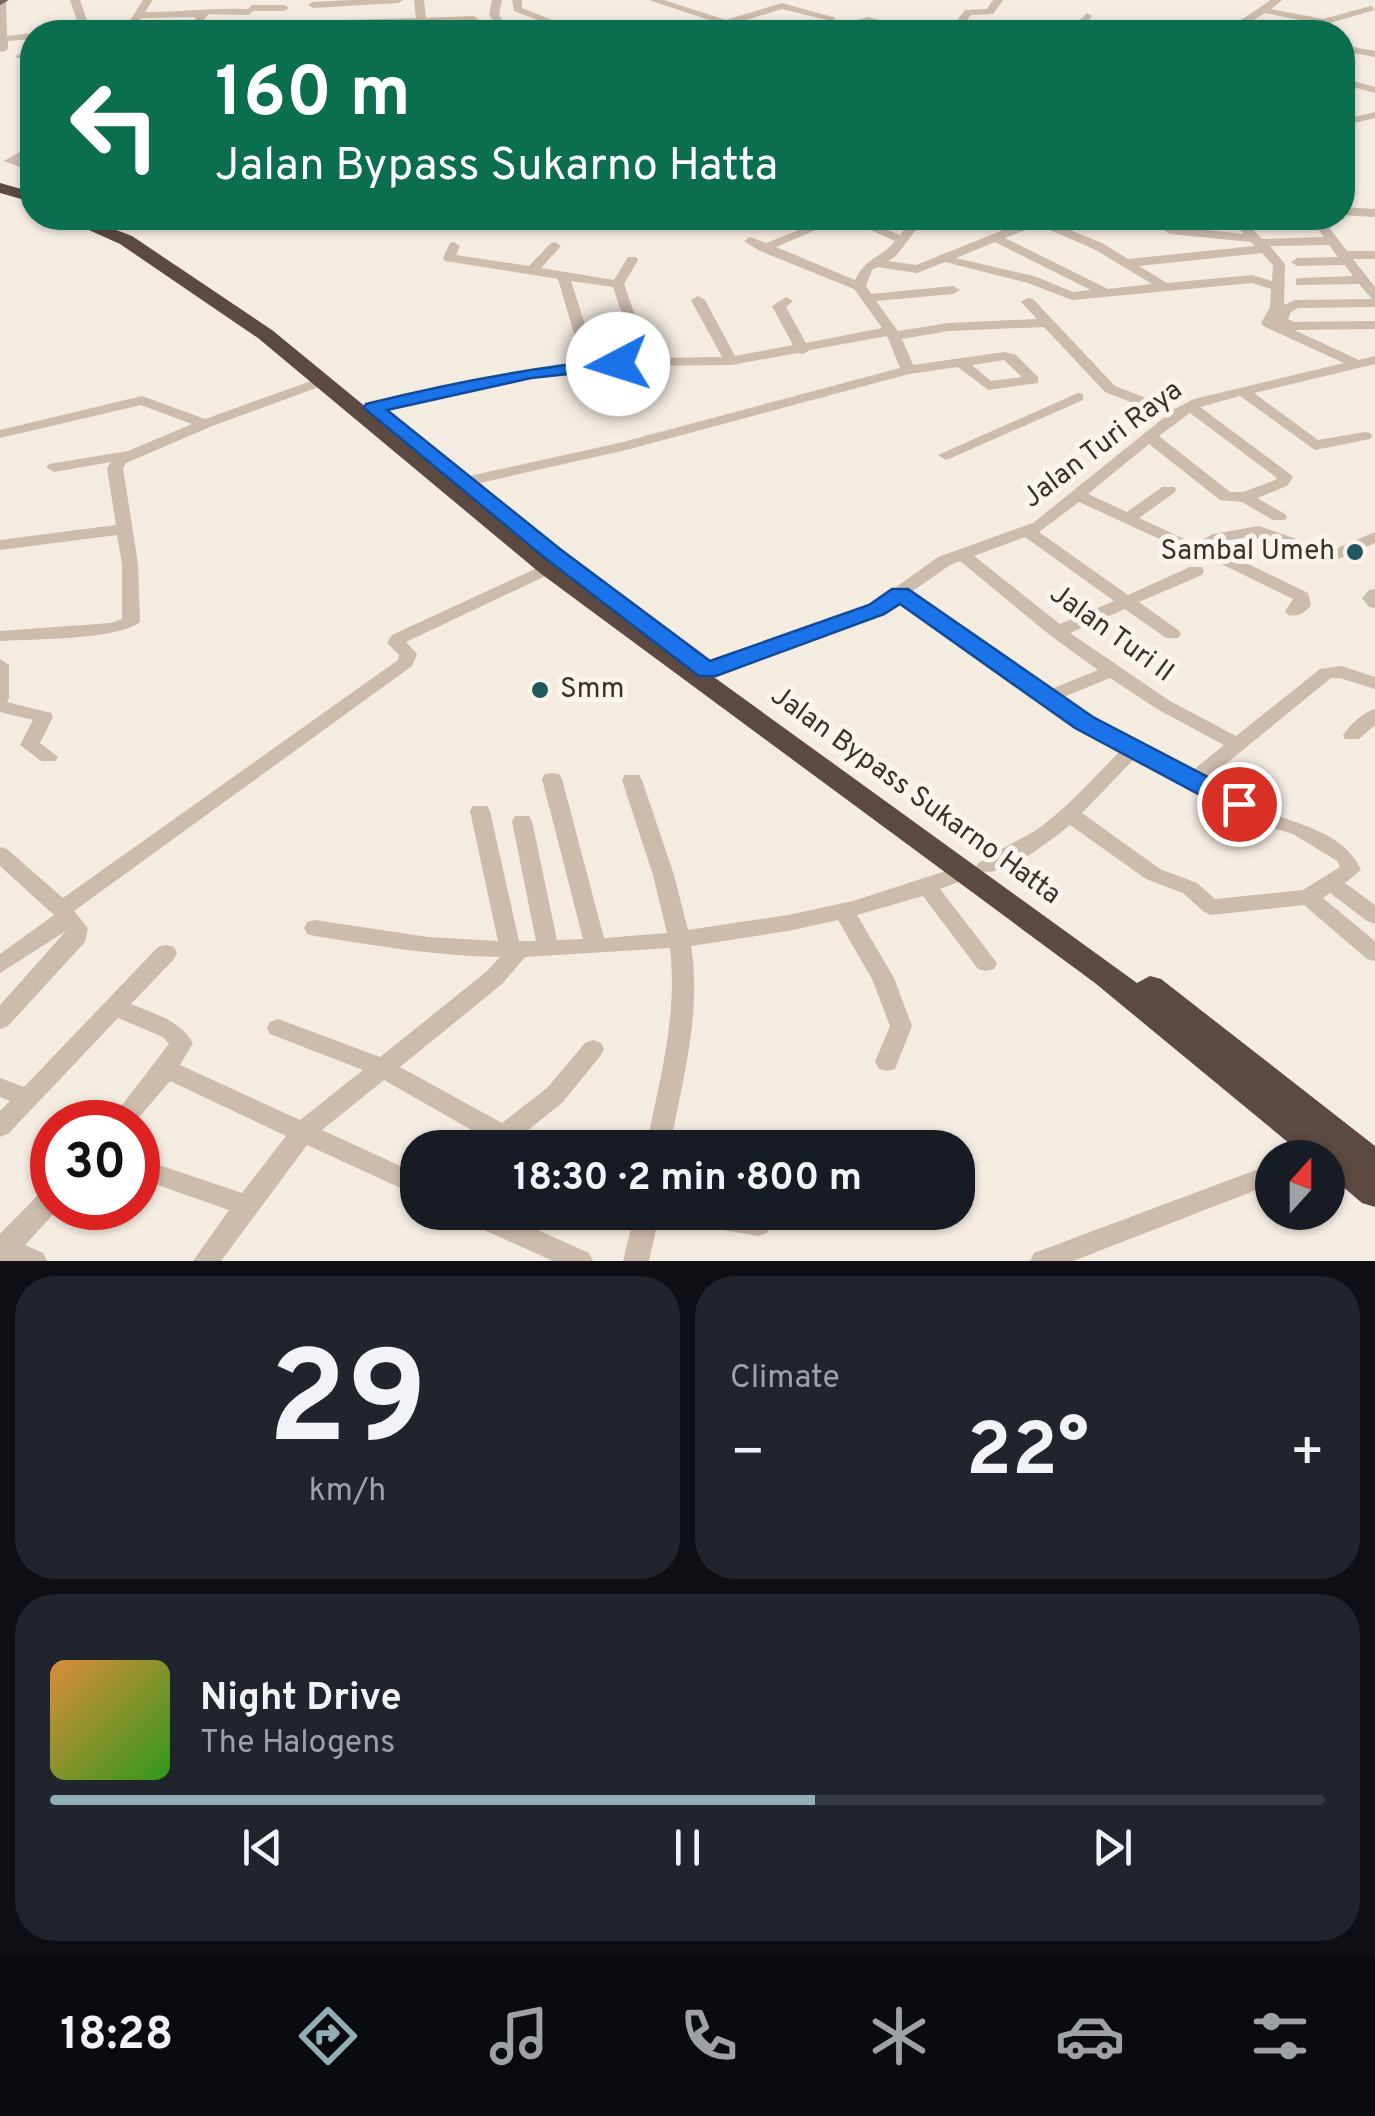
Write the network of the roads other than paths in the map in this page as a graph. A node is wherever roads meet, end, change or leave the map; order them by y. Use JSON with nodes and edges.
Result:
{"nodes":[{"id":1,"x":398,"y":0,"type":"edge"},
{"id":2,"x":498,"y":0,"type":"edge"},
{"id":3,"x":654,"y":0,"type":"edge"},
{"id":4,"x":998,"y":0,"type":"edge"},
{"id":5,"x":1278,"y":0,"type":"edge"},
{"id":6,"x":1353,"y":0,"type":"edge"},
{"id":7,"x":1,"y":1,"type":"edge"},
{"id":8,"x":147,"y":2,"type":"edge"},
{"id":9,"x":178,"y":2,"type":"edge"},
{"id":10,"x":314,"y":2,"type":"edge"},
{"id":11,"x":968,"y":6,"type":"edge"},
{"id":12,"x":284,"y":8,"type":"dead end"},
{"id":13,"x":1263,"y":10,"type":"junction"},
{"id":14,"x":1373,"y":10,"type":"edge"},
{"id":15,"x":518,"y":13,"type":"edge"},
{"id":16,"x":139,"y":15,"type":"junction"},
{"id":17,"x":193,"y":15,"type":"dead end"},
{"id":18,"x":249,"y":16,"type":"edge"},
{"id":19,"x":1087,"y":16,"type":"dead end"},
{"id":20,"x":495,"y":18,"type":"joint"},
{"id":21,"x":265,"y":19,"type":"dead end"},
{"id":22,"x":473,"y":19,"type":"dead end"},
{"id":23,"x":135,"y":20,"type":"edge"},
{"id":24,"x":467,"y":20,"type":"edge"},
{"id":25,"x":704,"y":20,"type":"edge"},
{"id":26,"x":747,"y":20,"type":"edge"},
{"id":27,"x":837,"y":20,"type":"edge"},
{"id":28,"x":1084,"y":20,"type":"edge"},
{"id":29,"x":1247,"y":20,"type":"edge"},
{"id":30,"x":1313,"y":20,"type":"edge"},
{"id":31,"x":1331,"y":20,"type":"edge"},
{"id":32,"x":2,"y":44,"type":"edge"},
{"id":33,"x":107,"y":230,"type":"edge"},
{"id":34,"x":114,"y":230,"type":"edge"},
{"id":35,"x":808,"y":230,"type":"edge"},
{"id":36,"x":878,"y":230,"type":"edge"},
{"id":37,"x":910,"y":230,"type":"edge"},
{"id":38,"x":1010,"y":230,"type":"edge"},
{"id":39,"x":1062,"y":230,"type":"edge"},
{"id":40,"x":1170,"y":230,"type":"dead end"},
{"id":41,"x":1248,"y":230,"type":"edge"},
{"id":42,"x":1279,"y":230,"type":"dead end"},
{"id":43,"x":1324,"y":230,"type":"edge"},
{"id":44,"x":994,"y":237,"type":"junction"},
{"id":45,"x":902,"y":240,"type":"junction"},
{"id":46,"x":750,"y":241,"type":"dead end"},
{"id":47,"x":1290,"y":241,"type":"junction"},
{"id":48,"x":1332,"y":241,"type":"junction"},
{"id":49,"x":1263,"y":243,"type":"junction"},
{"id":50,"x":454,"y":246,"type":"dead end"},
{"id":51,"x":555,"y":246,"type":"dead end"},
{"id":52,"x":764,"y":248,"type":"junction"},
{"id":53,"x":1375,"y":255,"type":"edge"},
{"id":54,"x":942,"y":258,"type":"junction"},
{"id":55,"x":1345,"y":258,"type":"junction"},
{"id":56,"x":632,"y":260,"type":"dead end"},
{"id":57,"x":876,"y":262,"type":"junction"},
{"id":58,"x":1297,"y":262,"type":"dead end"},
{"id":59,"x":1127,"y":263,"type":"junction"},
{"id":60,"x":531,"y":272,"type":"junction"},
{"id":61,"x":1366,"y":277,"type":"edge"},
{"id":62,"x":564,"y":278,"type":"junction"},
{"id":63,"x":1301,"y":282,"type":"dead end"},
{"id":64,"x":618,"y":284,"type":"junction"},
{"id":65,"x":1165,"y":287,"type":"junction"},
{"id":66,"x":1280,"y":287,"type":"junction"},
{"id":67,"x":952,"y":290,"type":"dead end"},
{"id":68,"x":863,"y":292,"type":"junction"},
{"id":69,"x":1105,"y":292,"type":"junction"},
{"id":70,"x":698,"y":300,"type":"dead end"},
{"id":71,"x":1375,"y":300,"type":"edge"},
{"id":72,"x":786,"y":301,"type":"dead end"},
{"id":73,"x":1028,"y":302,"type":"dead end"},
{"id":74,"x":1045,"y":323,"type":"junction"},
{"id":75,"x":1375,"y":325,"type":"edge"},
{"id":76,"x":892,"y":334,"type":"junction"},
{"id":77,"x":803,"y":350,"type":"junction"},
{"id":78,"x":1375,"y":360,"type":"edge"},
{"id":79,"x":730,"y":361,"type":"junction"},
{"id":80,"x":645,"y":362,"type":"junction"},
{"id":81,"x":961,"y":362,"type":"dead end"},
{"id":82,"x":1357,"y":364,"type":"junction"},
{"id":83,"x":591,"y":366,"type":"junction"},
{"id":84,"x":908,"y":370,"type":"junction"},
{"id":85,"x":322,"y":381,"type":"junction"},
{"id":86,"x":1242,"y":391,"type":"junction"},
{"id":87,"x":1078,"y":398,"type":"dead end"},
{"id":88,"x":373,"y":408,"type":"junction"},
{"id":89,"x":1183,"y":411,"type":"junction"},
{"id":90,"x":205,"y":424,"type":"junction"},
{"id":91,"x":0,"y":434,"type":"edge"},
{"id":92,"x":1365,"y":436,"type":"dead end"},
{"id":93,"x":1150,"y":437,"type":"junction"},
{"id":94,"x":132,"y":454,"type":"junction"},
{"id":95,"x":946,"y":455,"type":"dead end"},
{"id":96,"x":54,"y":468,"type":"dead end"},
{"id":97,"x":462,"y":482,"type":"junction"},
{"id":98,"x":1168,"y":490,"type":"dead end"},
{"id":99,"x":1079,"y":496,"type":"junction"},
{"id":100,"x":1246,"y":497,"type":"junction"},
{"id":101,"x":1279,"y":517,"type":"dead end"},
{"id":102,"x":1126,"y":519,"type":"junction"},
{"id":103,"x":123,"y":529,"type":"junction"},
{"id":104,"x":1028,"y":531,"type":"junction"},
{"id":105,"x":1375,"y":537,"type":"edge"},
{"id":106,"x":0,"y":546,"type":"edge"},
{"id":107,"x":1202,"y":548,"type":"junction"},
{"id":108,"x":961,"y":553,"type":"junction"},
{"id":109,"x":548,"y":568,"type":"junction"},
{"id":110,"x":1196,"y":571,"type":"dead end"},
{"id":111,"x":900,"y":594,"type":"junction"},
{"id":112,"x":1375,"y":594,"type":"edge"},
{"id":113,"x":1122,"y":600,"type":"junction"},
{"id":114,"x":1375,"y":603,"type":"edge"},
{"id":115,"x":1294,"y":611,"type":"dead end"},
{"id":116,"x":1057,"y":632,"type":"junction"},
{"id":117,"x":1172,"y":634,"type":"dead end"},
{"id":118,"x":0,"y":636,"type":"edge"},
{"id":119,"x":0,"y":665,"type":"edge"},
{"id":120,"x":708,"y":670,"type":"junction"},
{"id":121,"x":1110,"y":672,"type":"junction"},
{"id":122,"x":1375,"y":683,"type":"edge"},
{"id":123,"x":1045,"y":698,"type":"junction"},
{"id":124,"x":0,"y":702,"type":"edge"},
{"id":125,"x":1375,"y":715,"type":"edge"},
{"id":126,"x":1352,"y":735,"type":"dead end"},
{"id":127,"x":1239,"y":745,"type":"junction"},
{"id":128,"x":1132,"y":750,"type":"junction"},
{"id":129,"x":48,"y":756,"type":"dead end"},
{"id":130,"x":552,"y":779,"type":"dead end"},
{"id":131,"x":632,"y":780,"type":"dead end"},
{"id":132,"x":1192,"y":780,"type":"junction"},
{"id":133,"x":480,"y":811,"type":"dead end"},
{"id":134,"x":1070,"y":815,"type":"junction"},
{"id":135,"x":522,"y":821,"type":"dead end"},
{"id":136,"x":0,"y":854,"type":"edge"},
{"id":137,"x":977,"y":869,"type":"junction"},
{"id":138,"x":1330,"y":882,"type":"junction"},
{"id":139,"x":928,"y":888,"type":"junction"},
{"id":140,"x":1308,"y":897,"type":"junction"},
{"id":141,"x":844,"y":912,"type":"junction"},
{"id":142,"x":64,"y":913,"type":"junction"},
{"id":143,"x":1375,"y":916,"type":"edge"},
{"id":144,"x":315,"y":928,"type":"dead end"},
{"id":145,"x":678,"y":938,"type":"junction"},
{"id":146,"x":595,"y":945,"type":"junction"},
{"id":147,"x":548,"y":947,"type":"junction"},
{"id":148,"x":515,"y":949,"type":"junction"},
{"id":149,"x":166,"y":953,"type":"dead end"},
{"id":150,"x":1375,"y":953,"type":"edge"},
{"id":151,"x":2,"y":959,"type":"edge"},
{"id":152,"x":986,"y":963,"type":"dead end"},
{"id":153,"x":116,"y":1007,"type":"junction"},
{"id":154,"x":0,"y":1020,"type":"edge"},
{"id":155,"x":278,"y":1028,"type":"dead end"},
{"id":156,"x":593,"y":1050,"type":"dead end"},
{"id":157,"x":887,"y":1062,"type":"dead end"},
{"id":158,"x":383,"y":1068,"type":"junction"},
{"id":159,"x":166,"y":1069,"type":"junction"},
{"id":160,"x":0,"y":1086,"type":"edge"},
{"id":161,"x":27,"y":1098,"type":"junction"},
{"id":162,"x":139,"y":1100,"type":"edge"},
{"id":163,"x":0,"y":1128,"type":"edge"},
{"id":164,"x":493,"y":1130,"type":"edge"},
{"id":165,"x":524,"y":1130,"type":"edge"},
{"id":166,"x":661,"y":1130,"type":"edge"},
{"id":167,"x":304,"y":1131,"type":"junction"},
{"id":168,"x":1298,"y":1140,"type":"edge"},
{"id":169,"x":1363,"y":1143,"type":"edge"},
{"id":170,"x":1375,"y":1166,"type":"edge"},
{"id":171,"x":1345,"y":1173,"type":"edge"},
{"id":172,"x":160,"y":1175,"type":"edge"},
{"id":173,"x":400,"y":1177,"type":"edge"},
{"id":174,"x":1255,"y":1180,"type":"edge"},
{"id":175,"x":1375,"y":1192,"type":"edge"},
{"id":176,"x":245,"y":1204,"type":"junction"},
{"id":177,"x":30,"y":1220,"type":"edge"},
{"id":178,"x":511,"y":1230,"type":"edge"},
{"id":179,"x":644,"y":1230,"type":"edge"},
{"id":180,"x":2,"y":1249,"type":"edge"},
{"id":181,"x":34,"y":1261,"type":"edge"},
{"id":182,"x":206,"y":1261,"type":"edge"},
{"id":183,"x":580,"y":1261,"type":"edge"},
{"id":184,"x":636,"y":1261,"type":"edge"},
{"id":185,"x":1043,"y":1261,"type":"edge"}],
"edges":[{"from":1,"to":10,"type":"street"},
{"from":2,"to":20,"type":"street"},
{"from":3,"to":25,"type":"street"},
{"from":4,"to":11,"type":"street"},
{"from":5,"to":13,"type":"street"},
{"from":6,"to":14,"type":"street"},
{"from":7,"to":32,"type":"street"},
{"from":8,"to":9,"type":"street"},
{"from":8,"to":16,"type":"street"},
{"from":12,"to":18,"type":"street"},
{"from":13,"to":29,"type":"street"},
{"from":13,"to":30,"type":"street"},
{"from":14,"to":31,"type":"street"},
{"from":15,"to":20,"type":"street"},
{"from":16,"to":17,"type":"street"},
{"from":16,"to":23,"type":"street"},
{"from":18,"to":21,"type":"street"},
{"from":19,"to":28,"type":"street"},
{"from":22,"to":24,"type":"street"},
{"from":26,"to":27,"type":"street"},
{"from":33,"to":85,"type":"highway","name":"Jalan Bypass Sukarno Hatta"},
{"from":34,"to":88,"type":"highway","name":"Jalan Bypass Sukarno Hatta"},
{"from":35,"to":52,"type":"street"},
{"from":36,"to":45,"type":"street"},
{"from":37,"to":45,"type":"street"},
{"from":38,"to":44,"type":"street"},
{"from":39,"to":59,"type":"street"},
{"from":40,"to":49,"type":"street"},
{"from":41,"to":49,"type":"street"},
{"from":42,"to":47,"type":"street"},
{"from":43,"to":48,"type":"street"},
{"from":44,"to":54,"type":"street"},
{"from":44,"to":69,"type":"street"},
{"from":45,"to":57,"type":"street"},
{"from":46,"to":52,"type":"street"},
{"from":47,"to":48,"type":"street"},
{"from":47,"to":49,"type":"street"},
{"from":48,"to":55,"type":"street"},
{"from":49,"to":59,"type":"street"},
{"from":49,"to":66,"type":"street"},
{"from":50,"to":60,"type":"street"},
{"from":51,"to":60,"type":"street"},
{"from":52,"to":68,"type":"street"},
{"from":53,"to":55,"type":"street"},
{"from":54,"to":57,"type":"street"},
{"from":54,"to":69,"type":"street"},
{"from":55,"to":58,"type":"street"},
{"from":55,"to":61,"type":"street"},
{"from":56,"to":64,"type":"street"},
{"from":57,"to":68,"type":"street"},
{"from":59,"to":65,"type":"street"},
{"from":60,"to":62,"type":"street"},
{"from":61,"to":63,"type":"street"},
{"from":61,"to":71,"type":"street"},
{"from":62,"to":64,"type":"street"},
{"from":62,"to":83,"type":"street"},
{"from":64,"to":80,"type":"street"},
{"from":65,"to":66,"type":"street"},
{"from":65,"to":69,"type":"street"},
{"from":66,"to":82,"type":"street"},
{"from":67,"to":68,"type":"street"},
{"from":68,"to":76,"type":"street"},
{"from":70,"to":79,"type":"street"},
{"from":71,"to":75,"type":"street"},
{"from":72,"to":77,"type":"street"},
{"from":73,"to":74,"type":"street"},
{"from":74,"to":76,"type":"street"},
{"from":74,"to":89,"type":"street"},
{"from":76,"to":77,"type":"street"},
{"from":76,"to":84,"type":"street"},
{"from":77,"to":79,"type":"street"},
{"from":78,"to":82,"type":"street","name":"Jalan Turi Raya"},
{"from":79,"to":80,"type":"street"},
{"from":80,"to":83,"type":"street"},
{"from":81,"to":84,"type":"street"},
{"from":82,"to":86,"type":"street","name":"Jalan Turi Raya"},
{"from":83,"to":88,"type":"street"},
{"from":84,"to":97,"type":"street"},
{"from":85,"to":90,"type":"street"},
{"from":85,"to":109,"type":"highway","name":"Jalan Bypass Sukarno Hatta"},
{"from":86,"to":89,"type":"street","name":"Jalan Turi Raya"},
{"from":86,"to":92,"type":"street"},
{"from":87,"to":95,"type":"street"},
{"from":88,"to":97,"type":"highway","name":"Jalan Bypass Sukarno Hatta"},
{"from":89,"to":93,"type":"street","name":"Jalan Turi Raya"},
{"from":89,"to":100,"type":"street"},
{"from":90,"to":91,"type":"street"},
{"from":90,"to":94,"type":"street"},
{"from":93,"to":99,"type":"street","name":"Jalan Turi Raya"},
{"from":93,"to":100,"type":"street"},
{"from":94,"to":96,"type":"street"},
{"from":94,"to":103,"type":"street"},
{"from":97,"to":120,"type":"highway","name":"Jalan Bypass Sukarno Hatta"},
{"from":98,"to":102,"type":"street"},
{"from":99,"to":102,"type":"street"},
{"from":99,"to":104,"type":"street","name":"Jalan Turi Raya"},
{"from":100,"to":101,"type":"street"},
{"from":102,"to":107,"type":"street"},
{"from":103,"to":106,"type":"street"},
{"from":103,"to":118,"type":"street"},
{"from":104,"to":108,"type":"street","name":"Jalan Turi Raya"},
{"from":104,"to":113,"type":"street"},
{"from":105,"to":107,"type":"street"},
{"from":107,"to":115,"type":"street"},
{"from":108,"to":111,"type":"street","name":"Jalan Turi Raya"},
{"from":108,"to":116,"type":"street","name":"Jalan Turi II"},
{"from":109,"to":137,"type":"highway","name":"Jalan Bypass Sukarno Hatta"},
{"from":109,"to":142,"type":"street"},
{"from":110,"to":113,"type":"street"},
{"from":111,"to":120,"type":"street","name":"Jalan Turi Raya"},
{"from":111,"to":123,"type":"street"},
{"from":112,"to":114,"type":"street"},
{"from":113,"to":116,"type":"street"},
{"from":113,"to":117,"type":"street"},
{"from":116,"to":121,"type":"street","name":"Jalan Turi II"},
{"from":119,"to":124,"type":"street"},
{"from":120,"to":137,"type":"highway","name":"Jalan Bypass Sukarno Hatta"},
{"from":121,"to":123,"type":"street"},
{"from":121,"to":127,"type":"street","name":"Jalan Turi II"},
{"from":122,"to":127,"type":"street"},
{"from":123,"to":128,"type":"street"},
{"from":124,"to":129,"type":"street"},
{"from":125,"to":126,"type":"street"},
{"from":127,"to":132,"type":"street"},
{"from":128,"to":132,"type":"street"},
{"from":128,"to":134,"type":"street"},
{"from":130,"to":146,"type":"street"},
{"from":131,"to":145,"type":"street"},
{"from":132,"to":138,"type":"street"},
{"from":133,"to":148,"type":"street"},
{"from":134,"to":137,"type":"street"},
{"from":134,"to":140,"type":"street"},
{"from":135,"to":147,"type":"street"},
{"from":136,"to":142,"type":"street"},
{"from":137,"to":139,"type":"street"},
{"from":137,"to":168,"type":"highway","name":"Jalan Bypass Sukarno Hatta"},
{"from":137,"to":169,"type":"highway","name":"Jalan Bypass Sukarno Hatta"},
{"from":138,"to":140,"type":"street"},
{"from":138,"to":143,"type":"street"},
{"from":139,"to":141,"type":"street"},
{"from":139,"to":152,"type":"street"},
{"from":140,"to":150,"type":"street"},
{"from":141,"to":145,"type":"street"},
{"from":141,"to":157,"type":"street"},
{"from":142,"to":151,"type":"street"},
{"from":142,"to":154,"type":"street"},
{"from":144,"to":148,"type":"street"},
{"from":145,"to":146,"type":"street"},
{"from":145,"to":166,"type":"street"},
{"from":146,"to":147,"type":"street"},
{"from":147,"to":148,"type":"street"},
{"from":148,"to":158,"type":"street"},
{"from":149,"to":153,"type":"street"},
{"from":153,"to":159,"type":"street"},
{"from":153,"to":161,"type":"street"},
{"from":155,"to":158,"type":"street"},
{"from":156,"to":165,"type":"street"},
{"from":158,"to":164,"type":"street"},
{"from":158,"to":167,"type":"street"},
{"from":159,"to":162,"type":"street"},
{"from":159,"to":167,"type":"street"},
{"from":160,"to":161,"type":"street"},
{"from":161,"to":163,"type":"street"},
{"from":167,"to":173,"type":"street"},
{"from":167,"to":176,"type":"street"},
{"from":169,"to":170,"type":"highway","name":"Jalan Bypass Sukarno Hatta"},
{"from":171,"to":175,"type":"highway","name":"Jalan Bypass Sukarno Hatta"},
{"from":172,"to":176,"type":"street"},
{"from":174,"to":185,"type":"street"},
{"from":176,"to":182,"type":"street"},
{"from":177,"to":180,"type":"street"},
{"from":178,"to":183,"type":"street"},
{"from":179,"to":184,"type":"street"},
{"from":180,"to":181,"type":"street"}]}
